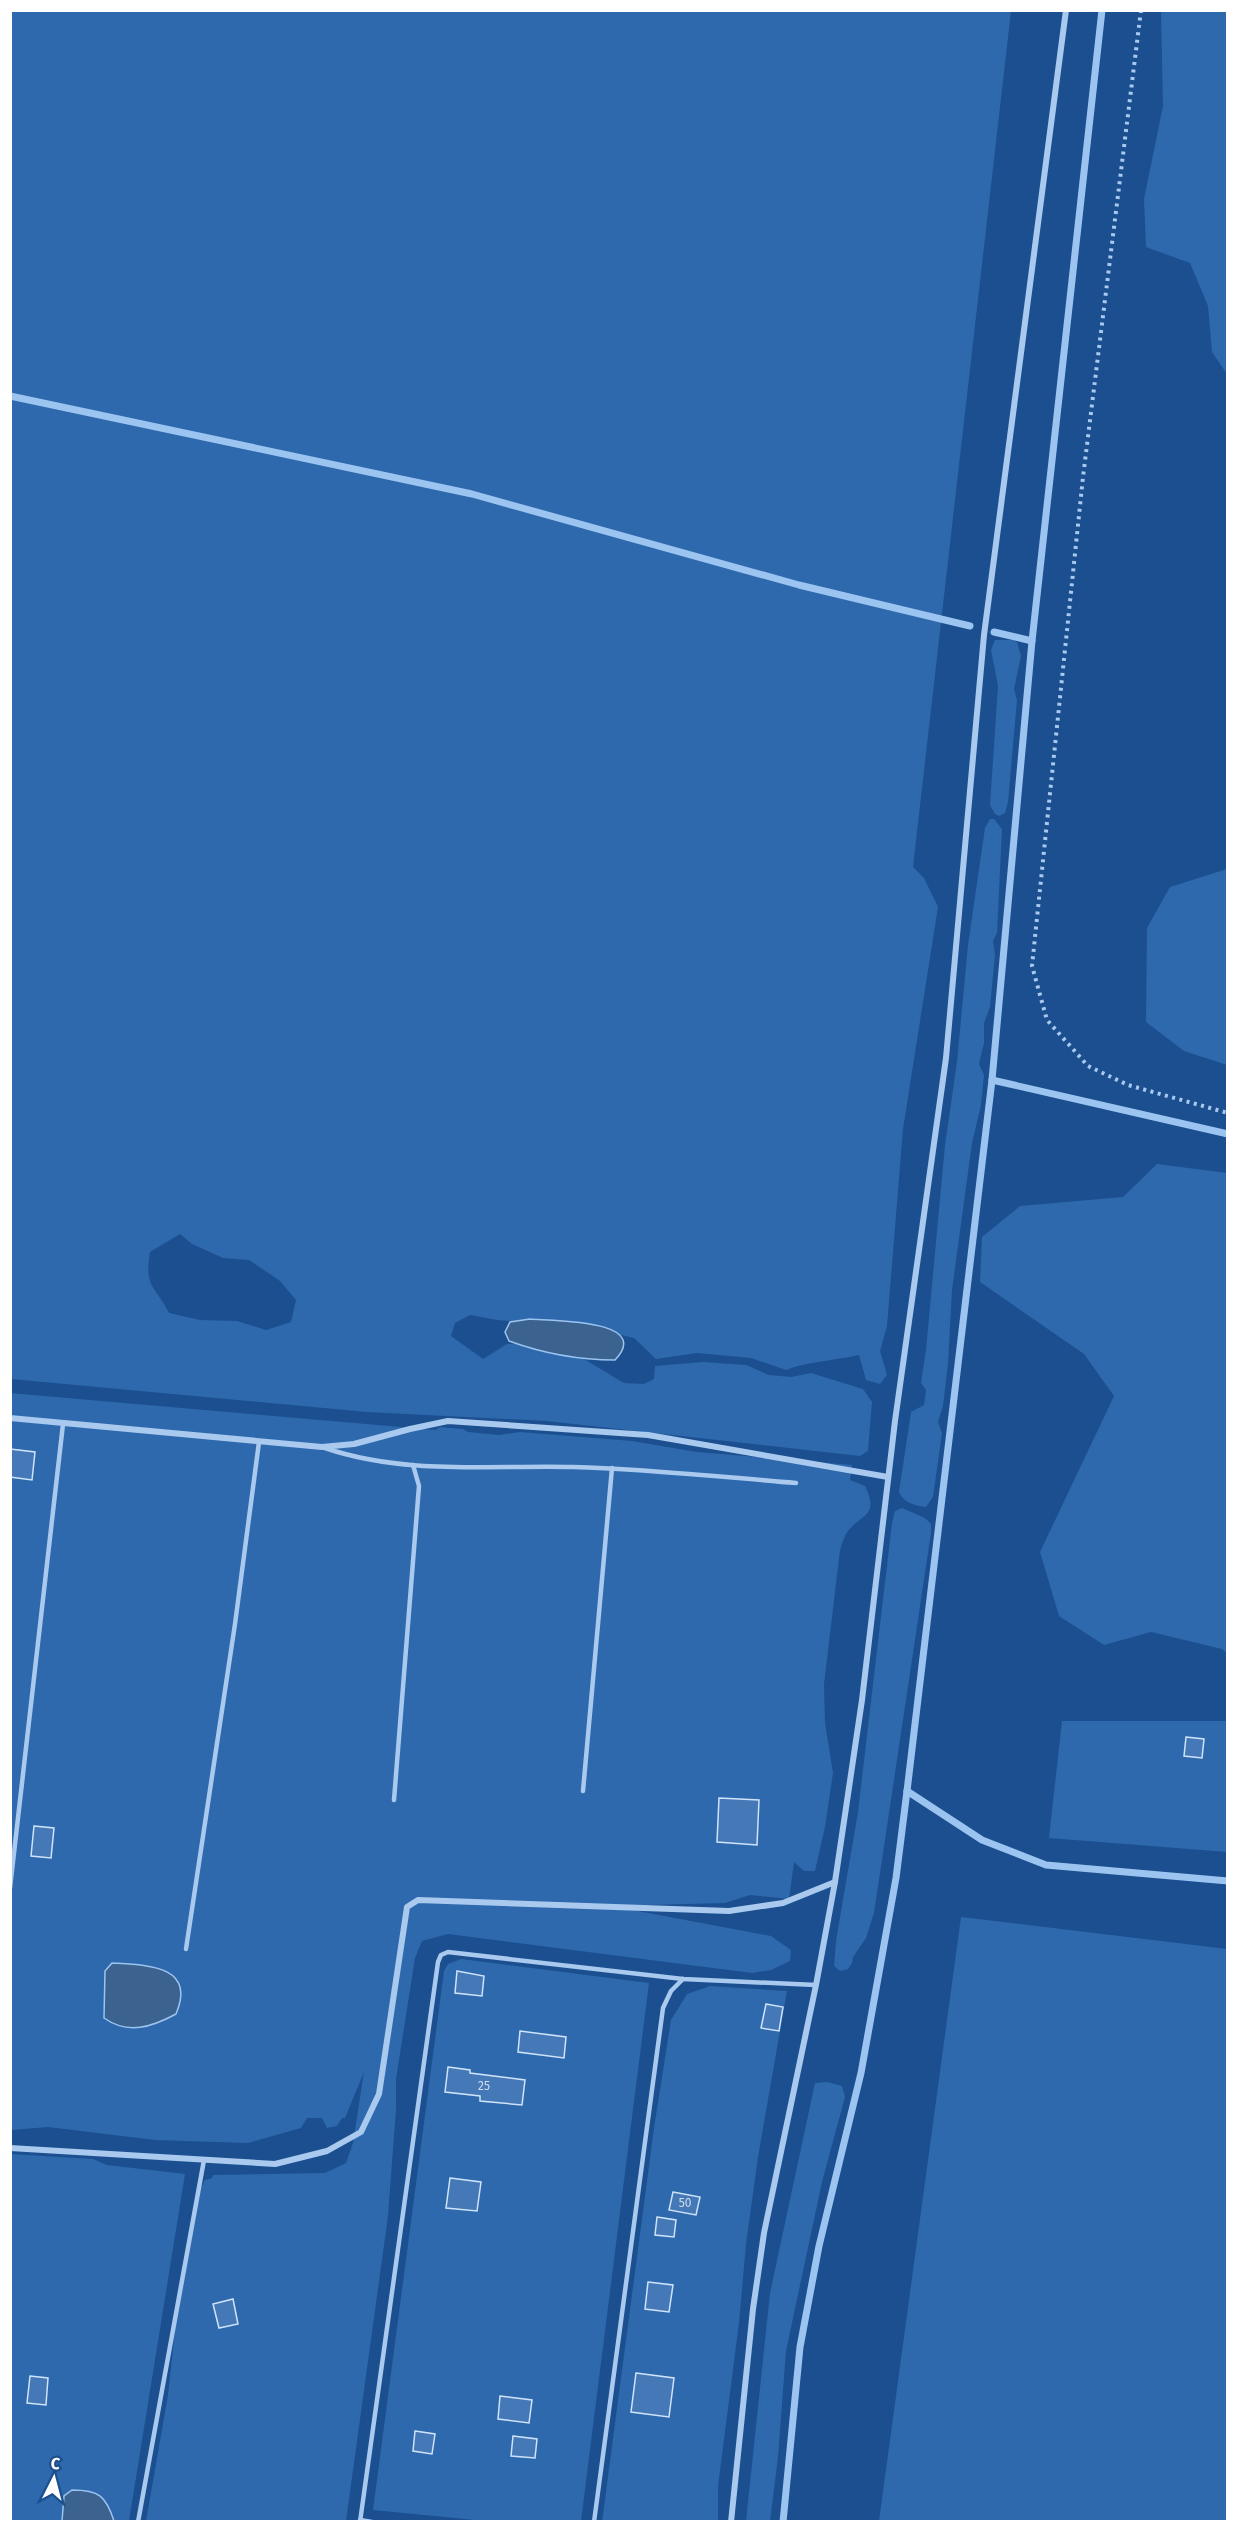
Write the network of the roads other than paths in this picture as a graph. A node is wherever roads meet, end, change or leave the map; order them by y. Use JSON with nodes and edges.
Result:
{"nodes":[{"id":1,"x":1066,"y":10,"type":"edge"},
{"id":2,"x":10,"y":1418,"type":"edge"},
{"id":3,"x":63,"y":1424,"type":"junction"},
{"id":4,"x":259,"y":1442,"type":"junction"},
{"id":5,"x":322,"y":1447,"type":"junction"},
{"id":6,"x":413,"y":1465,"type":"junction"},
{"id":7,"x":612,"y":1468,"type":"junction"},
{"id":8,"x":888,"y":1477,"type":"junction"},
{"id":9,"x":796,"y":1483,"type":"dead end"},
{"id":10,"x":583,"y":1791,"type":"dead end"},
{"id":11,"x":394,"y":1800,"type":"dead end"},
{"id":12,"x":835,"y":1882,"type":"junction"},
{"id":13,"x":10,"y":1888,"type":"edge"},
{"id":14,"x":186,"y":1948,"type":"dead end"},
{"id":15,"x":683,"y":1979,"type":"junction"},
{"id":16,"x":816,"y":1985,"type":"junction"},
{"id":17,"x":10,"y":2148,"type":"edge"},
{"id":18,"x":204,"y":2160,"type":"junction"},
{"id":19,"x":360,"y":2521,"type":"edge"},
{"id":20,"x":138,"y":2522,"type":"edge"},
{"id":21,"x":372,"y":2522,"type":"edge"},
{"id":22,"x":594,"y":2522,"type":"edge"},
{"id":23,"x":731,"y":2522,"type":"edge"}],
"edges":[{"from":1,"to":8,"type":"street"},
{"from":2,"to":3,"type":"street"},
{"from":3,"to":4,"type":"street"},
{"from":3,"to":13,"type":"lane"},
{"from":4,"to":5,"type":"street"},
{"from":4,"to":14,"type":"lane"},
{"from":5,"to":6,"type":"lane"},
{"from":5,"to":8,"type":"street"},
{"from":6,"to":7,"type":"lane"},
{"from":6,"to":11,"type":"lane"},
{"from":7,"to":9,"type":"lane"},
{"from":7,"to":10,"type":"lane"},
{"from":8,"to":12,"type":"street"},
{"from":12,"to":16,"type":"street"},
{"from":12,"to":18,"type":"street"},
{"from":15,"to":16,"type":"lane"},
{"from":15,"to":19,"type":"lane"},
{"from":15,"to":22,"type":"lane"},
{"from":16,"to":23,"type":"street"},
{"from":17,"to":18,"type":"street"},
{"from":18,"to":20,"type":"lane"},
{"from":19,"to":21,"type":"lane"}]}
